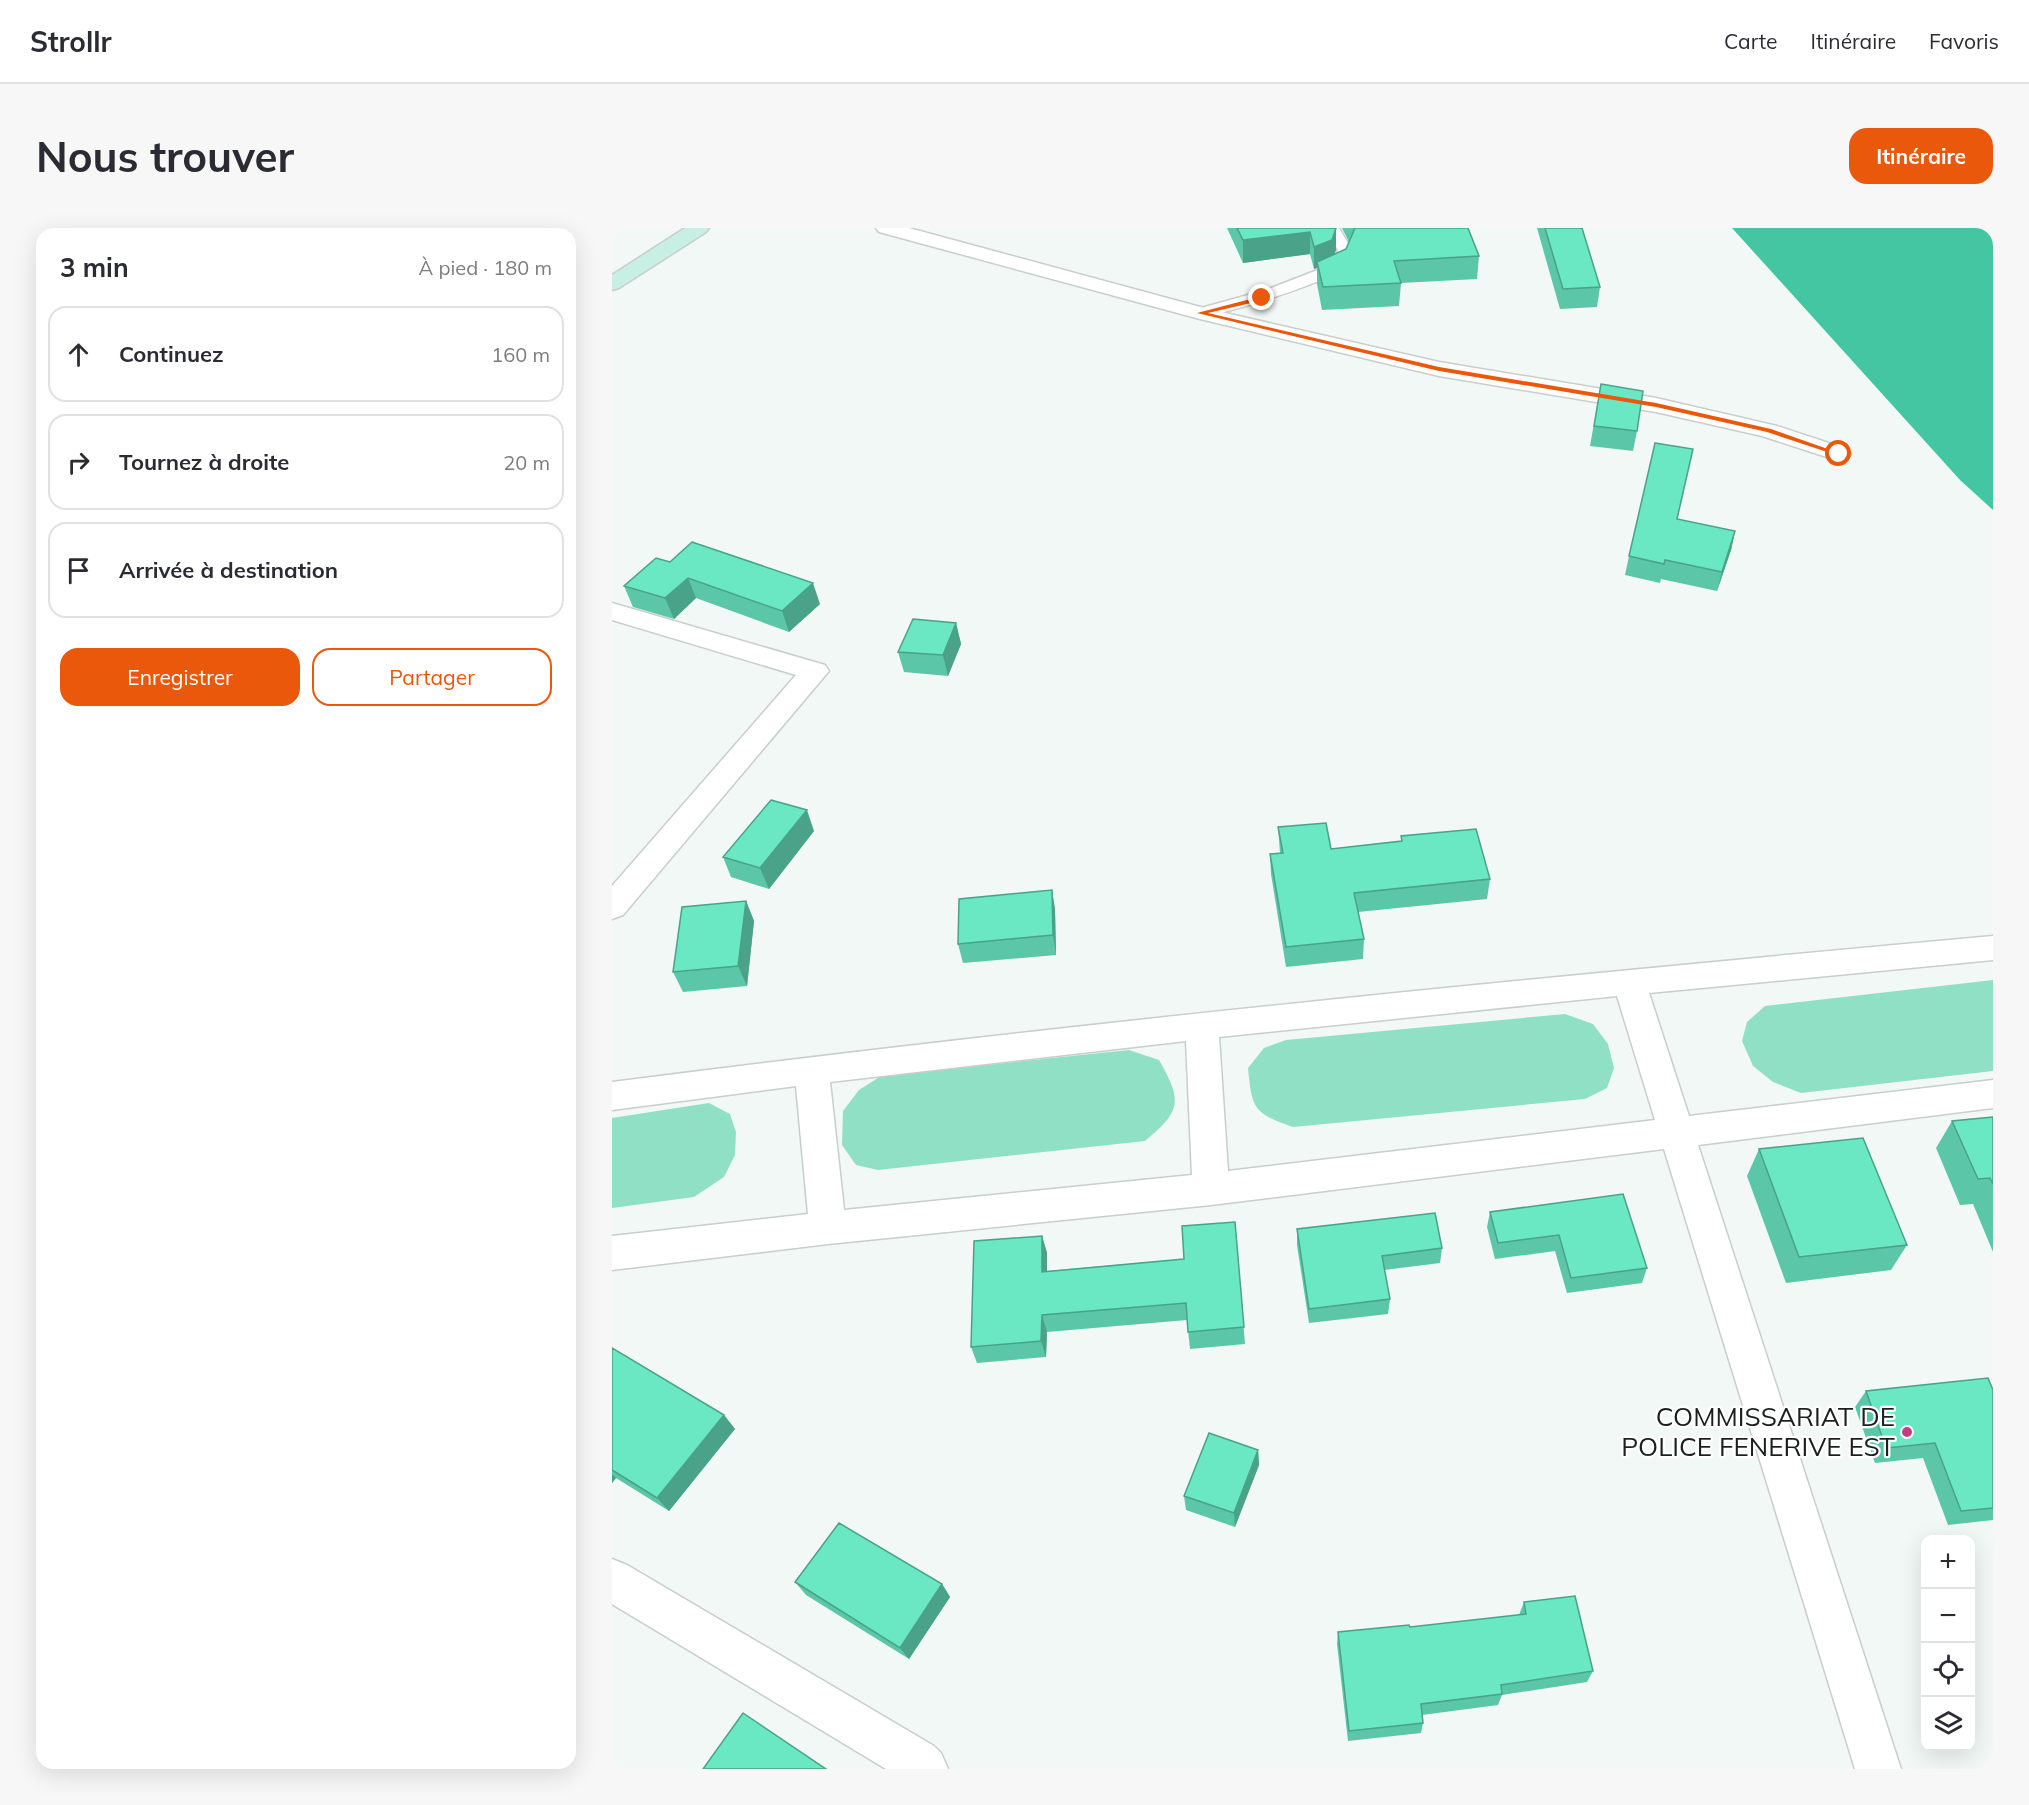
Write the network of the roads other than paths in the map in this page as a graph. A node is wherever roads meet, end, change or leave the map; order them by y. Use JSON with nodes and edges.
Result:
{"nodes":[{"id":1,"x":699,"y":228,"type":"edge"},
{"id":2,"x":886,"y":228,"type":"edge"},
{"id":3,"x":1332,"y":228,"type":"edge"},
{"id":4,"x":612,"y":284,"type":"edge"},
{"id":5,"x":1200,"y":313,"type":"junction"},
{"id":6,"x":1839,"y":454,"type":"dead end"},
{"id":7,"x":612,"y":611,"type":"edge"},
{"id":8,"x":612,"y":907,"type":"edge"},
{"id":9,"x":1993,"y":948,"type":"edge"},
{"id":10,"x":1629,"y":981,"type":"junction"},
{"id":11,"x":1202,"y":1025,"type":"junction"},
{"id":12,"x":811,"y":1070,"type":"junction"},
{"id":13,"x":1993,"y":1094,"type":"edge"},
{"id":14,"x":612,"y":1096,"type":"edge"},
{"id":15,"x":1676,"y":1132,"type":"junction"},
{"id":16,"x":1211,"y":1189,"type":"junction"},
{"id":17,"x":828,"y":1228,"type":"junction"},
{"id":18,"x":612,"y":1253,"type":"edge"},
{"id":19,"x":612,"y":1580,"type":"edge"},
{"id":20,"x":926,"y":1769,"type":"edge"},
{"id":21,"x":1878,"y":1769,"type":"edge"}],
"edges":[{"from":1,"to":4,"type":"main road"},
{"from":2,"to":5,"type":"street"},
{"from":3,"to":5,"type":"lane"},
{"from":5,"to":6,"type":"street"},
{"from":7,"to":8,"type":"street"},
{"from":9,"to":10,"type":"street"},
{"from":10,"to":11,"type":"street"},
{"from":10,"to":15,"type":"street"},
{"from":11,"to":12,"type":"street"},
{"from":11,"to":16,"type":"street"},
{"from":12,"to":14,"type":"street"},
{"from":12,"to":17,"type":"street"},
{"from":13,"to":15,"type":"street"},
{"from":15,"to":16,"type":"street"},
{"from":15,"to":21,"type":"street"},
{"from":16,"to":17,"type":"street"},
{"from":17,"to":18,"type":"street"},
{"from":19,"to":20,"type":"street"}]}
